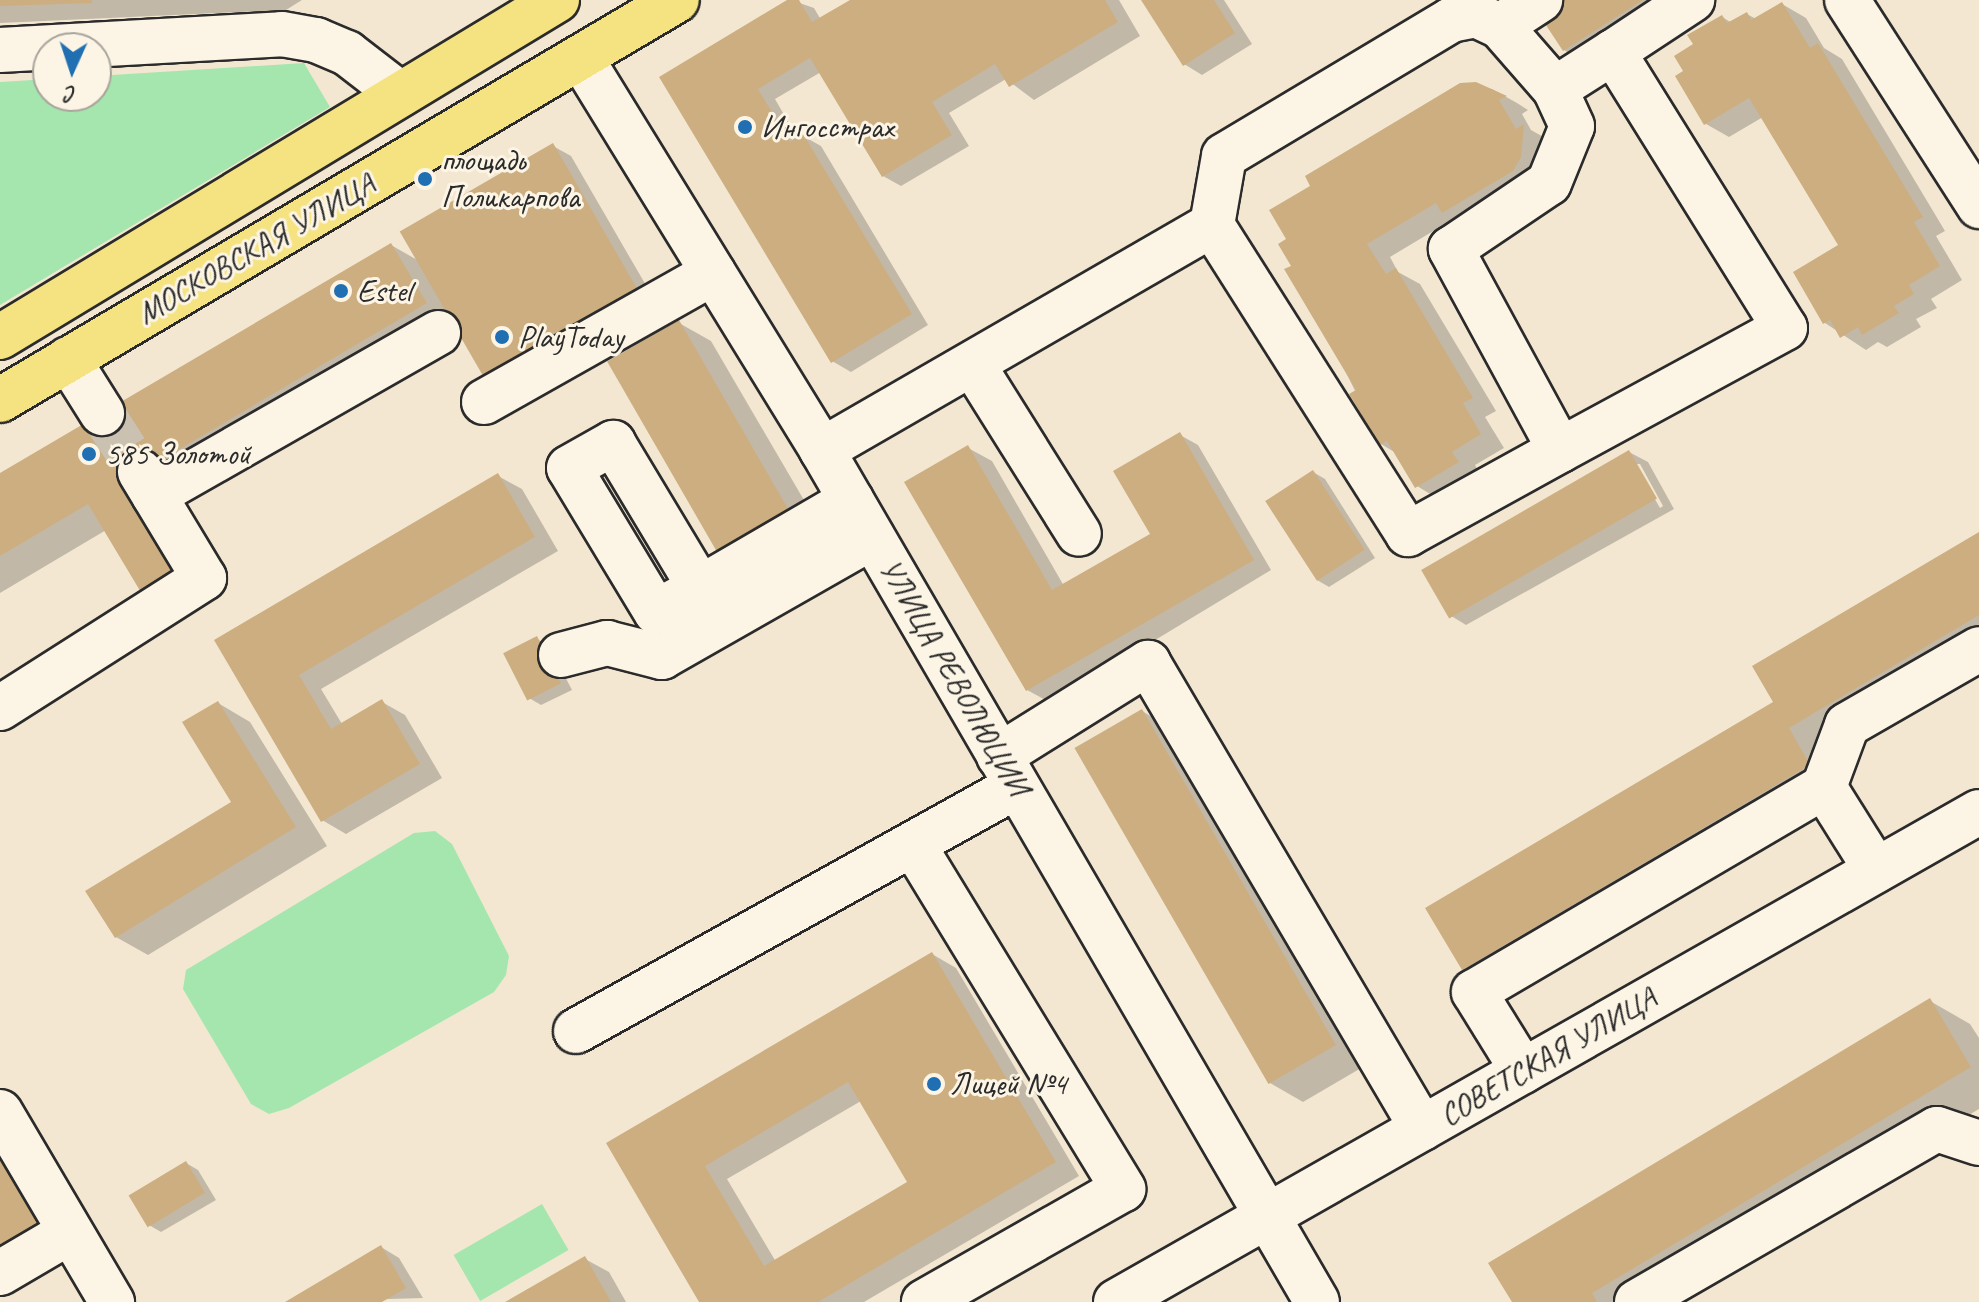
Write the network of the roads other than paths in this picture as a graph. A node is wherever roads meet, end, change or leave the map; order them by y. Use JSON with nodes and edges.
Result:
{"nodes":[{"id":1,"x":677,"y":0,"type":"edge"},
{"id":2,"x":1540,"y":0,"type":"edge"},
{"id":3,"x":1692,"y":0,"type":"edge"},
{"id":4,"x":1847,"y":0,"type":"edge"},
{"id":5,"x":550,"y":2,"type":"edge"},
{"id":6,"x":1500,"y":26,"type":"junction"},
{"id":7,"x":0,"y":50,"type":"edge"},
{"id":8,"x":1613,"y":52,"type":"junction"},
{"id":9,"x":581,"y":58,"type":"junction"},
{"id":10,"x":1555,"y":89,"type":"junction"},
{"id":11,"x":400,"y":94,"type":"junction"},
{"id":12,"x":1979,"y":206,"type":"edge"},
{"id":13,"x":1212,"y":225,"type":"junction"},
{"id":14,"x":713,"y":273,"type":"junction"},
{"id":15,"x":438,"y":333,"type":"dead end"},
{"id":16,"x":0,"y":337,"type":"edge"},
{"id":17,"x":68,"y":359,"type":"junction"},
{"id":18,"x":973,"y":365,"type":"junction"},
{"id":19,"x":0,"y":400,"type":"edge"},
{"id":20,"x":484,"y":402,"type":"dead end"},
{"id":21,"x":102,"y":413,"type":"tunnel mouth"},
{"id":22,"x":822,"y":450,"type":"junction"},
{"id":23,"x":1560,"y":450,"type":"junction"},
{"id":24,"x":862,"y":518,"type":"junction"},
{"id":25,"x":1079,"y":534,"type":"dead end"},
{"id":26,"x":700,"y":588,"type":"dead end"},
{"id":27,"x":1979,"y":649,"type":"edge"},
{"id":28,"x":561,"y":655,"type":"dead end"},
{"id":29,"x":0,"y":708,"type":"edge"},
{"id":30,"x":1008,"y":771,"type":"junction"},
{"id":31,"x":1824,"y":787,"type":"junction"},
{"id":32,"x":1979,"y":812,"type":"edge"},
{"id":33,"x":914,"y":846,"type":"junction"},
{"id":34,"x":1876,"y":870,"type":"junction"},
{"id":35,"x":576,"y":1031,"type":"dead end"},
{"id":36,"x":1523,"y":1071,"type":"junction"},
{"id":37,"x":0,"y":1112,"type":"edge"},
{"id":38,"x":1422,"y":1128,"type":"junction"},
{"id":39,"x":1979,"y":1143,"type":"edge"},
{"id":40,"x":1267,"y":1216,"type":"junction"},
{"id":41,"x":70,"y":1232,"type":"junction"},
{"id":42,"x":0,"y":1273,"type":"edge"},
{"id":43,"x":112,"y":1302,"type":"edge"},
{"id":44,"x":924,"y":1302,"type":"edge"},
{"id":45,"x":1116,"y":1302,"type":"edge"},
{"id":46,"x":1317,"y":1302,"type":"edge"},
{"id":47,"x":1637,"y":1302,"type":"edge"}],
"edges":[{"from":1,"to":9,"type":"main road","name":"МОСКОВСКАЯ УЛИЦА"},
{"from":2,"to":6,"type":"street"},
{"from":3,"to":8,"type":"street"},
{"from":4,"to":12,"type":"street"},
{"from":5,"to":9,"type":"main road"},
{"from":5,"to":11,"type":"main road","name":"МОСКОВСКАЯ УЛИЦА"},
{"from":6,"to":10,"type":"street"},
{"from":6,"to":13,"type":"street"},
{"from":7,"to":11,"type":"street"},
{"from":8,"to":10,"type":"street"},
{"from":8,"to":23,"type":"street"},
{"from":9,"to":14,"type":"street","name":"УЛИЦА РЕВОЛЮЦИИ"},
{"from":9,"to":17,"type":"main road","name":"МОСКОВСКАЯ УЛИЦА"},
{"from":10,"to":23,"type":"street"},
{"from":11,"to":16,"type":"main road","name":"МОСКОВСКАЯ УЛИЦА"},
{"from":13,"to":18,"type":"street"},
{"from":13,"to":23,"type":"street"},
{"from":14,"to":20,"type":"street"},
{"from":14,"to":22,"type":"street","name":"УЛИЦА РЕВОЛЮЦИИ"},
{"from":15,"to":29,"type":"street"},
{"from":17,"to":19,"type":"main road","name":"МОСКОВСКАЯ УЛИЦА"},
{"from":17,"to":21,"type":"street"},
{"from":18,"to":22,"type":"street"},
{"from":18,"to":25,"type":"street"},
{"from":22,"to":24,"type":"street","name":"УЛИЦА РЕВОЛЮЦИИ"},
{"from":24,"to":26,"type":"street"},
{"from":24,"to":28,"type":"street"},
{"from":24,"to":30,"type":"street","name":"УЛИЦА РЕВОЛЮЦИИ"},
{"from":27,"to":31,"type":"street"},
{"from":30,"to":33,"type":"street"},
{"from":30,"to":38,"type":"street"},
{"from":30,"to":40,"type":"street","name":"УЛИЦА РЕВОЛЮЦИИ"},
{"from":31,"to":34,"type":"street"},
{"from":31,"to":36,"type":"street"},
{"from":32,"to":34,"type":"street","name":"СОВЕТСКАЯ УЛИЦА"},
{"from":33,"to":35,"type":"street"},
{"from":33,"to":44,"type":"street"},
{"from":34,"to":36,"type":"street","name":"СОВЕТСКАЯ УЛИЦА"},
{"from":36,"to":38,"type":"street","name":"СОВЕТСКАЯ УЛИЦА"},
{"from":37,"to":41,"type":"street"},
{"from":38,"to":40,"type":"street","name":"СОВЕТСКАЯ УЛИЦА"},
{"from":39,"to":47,"type":"street"},
{"from":40,"to":45,"type":"street","name":"СОВЕТСКАЯ УЛИЦА"},
{"from":40,"to":46,"type":"street","name":"УЛИЦА РЕВОЛЮЦИИ"},
{"from":41,"to":42,"type":"street"},
{"from":41,"to":43,"type":"street"}]}
